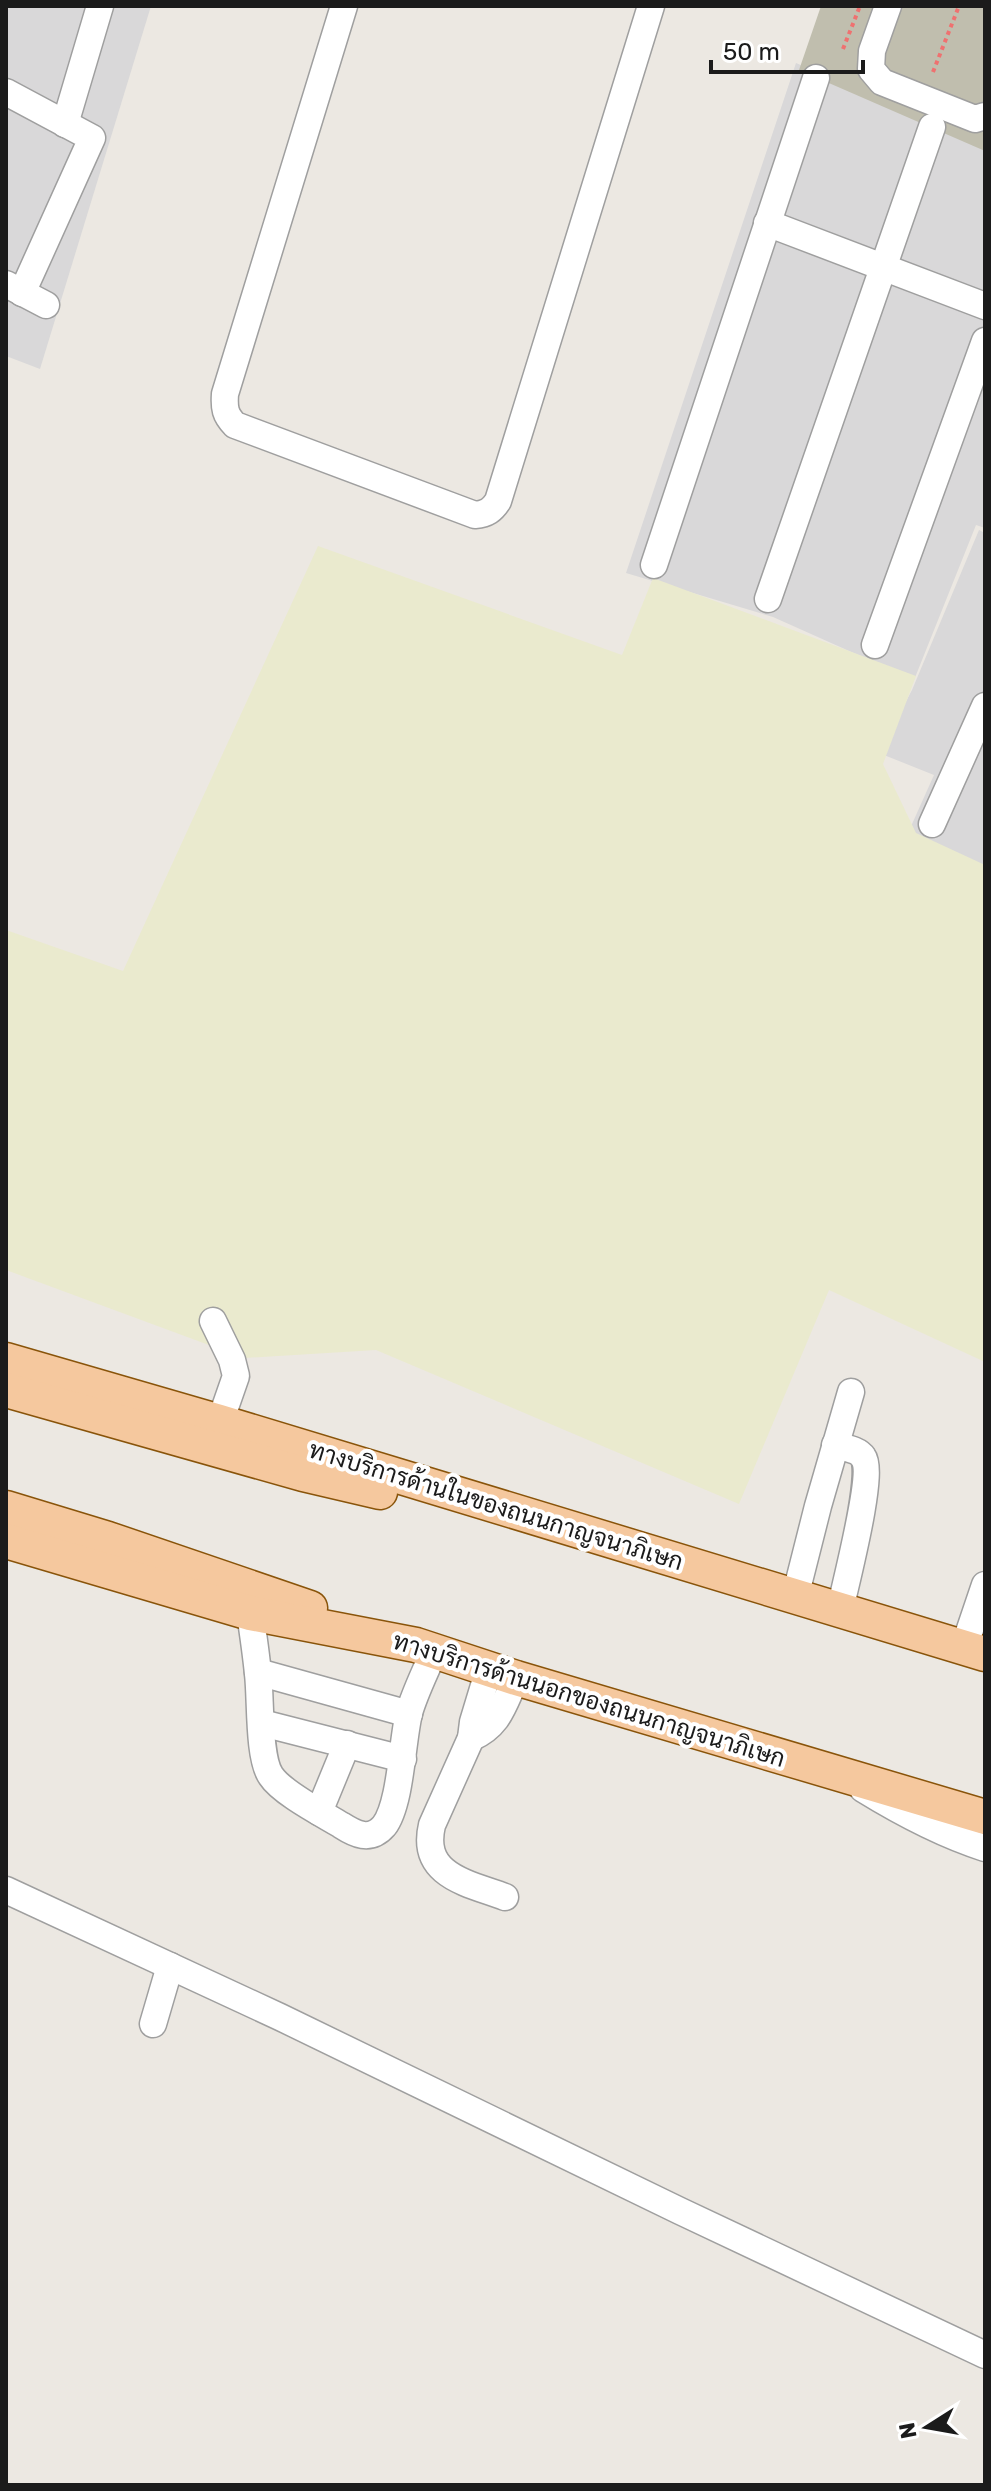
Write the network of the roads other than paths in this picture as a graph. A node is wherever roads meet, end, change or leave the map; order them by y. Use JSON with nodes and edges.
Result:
{"nodes":[{"id":1,"x":100,"y":6,"type":"edge"},
{"id":2,"x":344,"y":6,"type":"edge"},
{"id":3,"x":651,"y":6,"type":"edge"},
{"id":4,"x":888,"y":6,"type":"edge"},
{"id":5,"x":816,"y":78,"type":"dead end"},
{"id":6,"x":6,"y":92,"type":"edge"},
{"id":7,"x":985,"y":116,"type":"edge"},
{"id":8,"x":65,"y":124,"type":"junction"},
{"id":9,"x":932,"y":127,"type":"dead end"},
{"id":10,"x":767,"y":223,"type":"junction"},
{"id":11,"x":884,"y":267,"type":"junction"},
{"id":12,"x":14,"y":288,"type":"edge"},
{"id":13,"x":46,"y":305,"type":"dead end"},
{"id":14,"x":985,"y":306,"type":"edge"},
{"id":15,"x":985,"y":341,"type":"edge"},
{"id":16,"x":654,"y":565,"type":"dead end"},
{"id":17,"x":768,"y":599,"type":"dead end"},
{"id":18,"x":875,"y":645,"type":"dead end"},
{"id":19,"x":985,"y":706,"type":"edge"},
{"id":20,"x":932,"y":824,"type":"dead end"},
{"id":21,"x":213,"y":1321,"type":"dead end"},
{"id":22,"x":6,"y":1360,"type":"edge"},
{"id":23,"x":6,"y":1390,"type":"edge"},
{"id":24,"x":851,"y":1392,"type":"dead end"},
{"id":25,"x":220,"y":1422,"type":"junction"},
{"id":26,"x":835,"y":1445,"type":"junction"},
{"id":27,"x":497,"y":1506,"type":"junction"},
{"id":28,"x":6,"y":1508,"type":"edge"},
{"id":29,"x":6,"y":1541,"type":"edge"},
{"id":30,"x":985,"y":1585,"type":"edge"},
{"id":31,"x":795,"y":1597,"type":"junction"},
{"id":32,"x":840,"y":1610,"type":"junction"},
{"id":33,"x":250,"y":1613,"type":"junction"},
{"id":34,"x":425,"y":1648,"type":"junction"},
{"id":35,"x":977,"y":1650,"type":"edge"},
{"id":36,"x":258,"y":1672,"type":"junction"},
{"id":37,"x":502,"y":1674,"type":"junction"},
{"id":38,"x":409,"y":1714,"type":"junction"},
{"id":39,"x":262,"y":1723,"type":"junction"},
{"id":40,"x":347,"y":1744,"type":"junction"},
{"id":41,"x":403,"y":1759,"type":"junction"},
{"id":42,"x":840,"y":1776,"type":"junction"},
{"id":43,"x":319,"y":1812,"type":"junction"},
{"id":44,"x":985,"y":1817,"type":"edge"},
{"id":45,"x":985,"y":1848,"type":"edge"},
{"id":46,"x":6,"y":1890,"type":"edge"},
{"id":47,"x":505,"y":1897,"type":"dead end"},
{"id":48,"x":170,"y":1966,"type":"junction"},
{"id":49,"x":153,"y":2024,"type":"dead end"},
{"id":50,"x":985,"y":2355,"type":"edge"}],
"edges":[{"from":1,"to":8,"type":"street"},
{"from":2,"to":3,"type":"street"},
{"from":4,"to":7,"type":"street"},
{"from":5,"to":10,"type":"street"},
{"from":6,"to":8,"type":"street"},
{"from":8,"to":12,"type":"street"},
{"from":9,"to":11,"type":"street"},
{"from":10,"to":11,"type":"street"},
{"from":10,"to":16,"type":"street"},
{"from":11,"to":14,"type":"street"},
{"from":11,"to":17,"type":"street"},
{"from":12,"to":13,"type":"street"},
{"from":15,"to":18,"type":"street"},
{"from":19,"to":20,"type":"street"},
{"from":21,"to":25,"type":"street"},
{"from":22,"to":25,"type":"main road","name":"ทางบริการด้านในของถนนกาญจนาภิเษก"},
{"from":23,"to":27,"type":"main road"},
{"from":24,"to":26,"type":"street"},
{"from":25,"to":27,"type":"main road","name":"ทางบริการด้านในของถนนกาญจนาภิเษก"},
{"from":26,"to":31,"type":"street"},
{"from":26,"to":32,"type":"street"},
{"from":27,"to":31,"type":"main road","name":"ทางบริการด้านในของถนนกาญจนาภิเษก"},
{"from":28,"to":34,"type":"main road"},
{"from":29,"to":33,"type":"main road","name":"ทางบริการด้านนอกของถนนกาญจนาภิเษก"},
{"from":30,"to":35,"type":"street"},
{"from":31,"to":32,"type":"main road","name":"ทางบริการด้านในของถนนกาญจนาภิเษก"},
{"from":32,"to":35,"type":"main road","name":"ทางบริการด้านในของถนนกาญจนาภิเษก"},
{"from":33,"to":34,"type":"main road","name":"ทางบริการด้านนอกของถนนกาญจนาภิเษก"},
{"from":33,"to":36,"type":"street"},
{"from":34,"to":37,"type":"main road","name":"ทางบริการด้านนอกของถนนกาญจนาภิเษก"},
{"from":34,"to":38,"type":"street"},
{"from":36,"to":38,"type":"street"},
{"from":36,"to":39,"type":"street"},
{"from":37,"to":42,"type":"main road","name":"ทางบริการด้านนอกของถนนกาญจนาภิเษก"},
{"from":37,"to":47,"type":"street"},
{"from":38,"to":41,"type":"street"},
{"from":39,"to":40,"type":"street"},
{"from":39,"to":43,"type":"street"},
{"from":40,"to":41,"type":"street"},
{"from":40,"to":43,"type":"street"},
{"from":41,"to":43,"type":"street"},
{"from":42,"to":44,"type":"main road","name":"ทางบริการด้านนอกของถนนกาญจนาภิเษก"},
{"from":42,"to":45,"type":"street"},
{"from":46,"to":48,"type":"street"},
{"from":48,"to":49,"type":"street"},
{"from":48,"to":50,"type":"street"}]}
